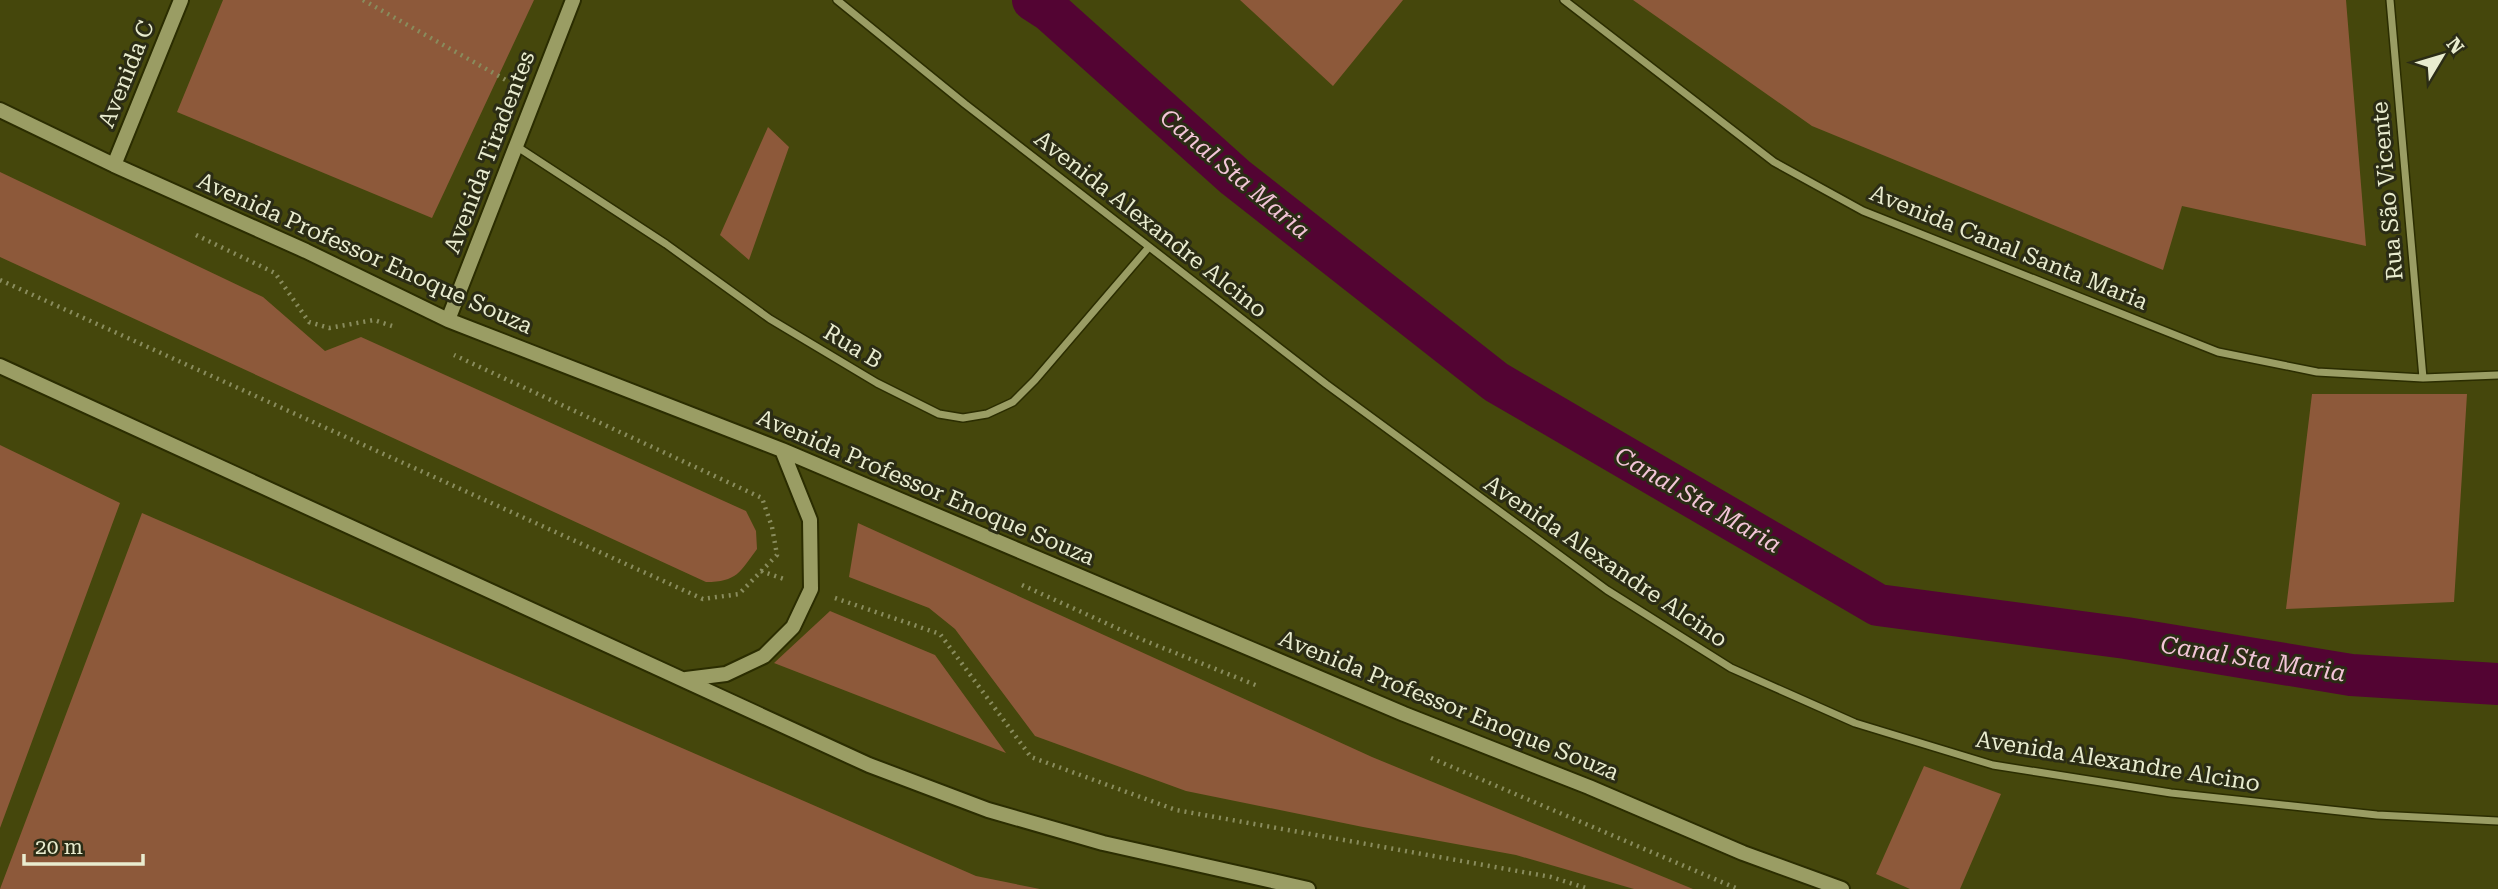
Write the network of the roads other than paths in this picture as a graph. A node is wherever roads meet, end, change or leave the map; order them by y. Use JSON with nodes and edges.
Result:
{"nodes":[{"id":1,"x":181,"y":0,"type":"edge"},
{"id":2,"x":573,"y":0,"type":"edge"},
{"id":3,"x":837,"y":0,"type":"edge"},
{"id":4,"x":1564,"y":0,"type":"edge"},
{"id":5,"x":2390,"y":0,"type":"edge"},
{"id":6,"x":0,"y":110,"type":"edge"},
{"id":7,"x":516,"y":146,"type":"junction"},
{"id":8,"x":114,"y":165,"type":"junction"},
{"id":9,"x":1149,"y":247,"type":"junction"},
{"id":10,"x":448,"y":320,"type":"junction"},
{"id":11,"x":0,"y":366,"type":"edge"},
{"id":12,"x":2498,"y":375,"type":"edge"},
{"id":13,"x":2423,"y":378,"type":"junction"},
{"id":14,"x":782,"y":450,"type":"junction"},
{"id":15,"x":685,"y":679,"type":"junction"},
{"id":16,"x":2498,"y":821,"type":"edge"},
{"id":17,"x":1308,"y":889,"type":"edge"},
{"id":18,"x":1842,"y":889,"type":"edge"}],
"edges":[{"from":1,"to":8,"type":"main road","name":"Avenida C"},
{"from":2,"to":7,"type":"main road","name":"Avenida Tiradentes"},
{"from":3,"to":9,"type":"street","name":"Avenida Alexandre Alcino"},
{"from":4,"to":13,"type":"street","name":"Avenida Canal Santa Maria"},
{"from":5,"to":13,"type":"street","name":"Rua São Vicente"},
{"from":6,"to":8,"type":"main road","name":"Avenida Professor Enoque Souza"},
{"from":7,"to":9,"type":"street","name":"Rua B"},
{"from":7,"to":10,"type":"main road","name":"Avenida Tiradentes"},
{"from":8,"to":10,"type":"main road","name":"Avenida Professor Enoque Souza"},
{"from":9,"to":16,"type":"street","name":"Avenida Alexandre Alcino"},
{"from":10,"to":14,"type":"main road","name":"Avenida Professor Enoque Souza"},
{"from":11,"to":15,"type":"main road"},
{"from":12,"to":13,"type":"street","name":"Avenida Canal Santa Maria"},
{"from":14,"to":15,"type":"main road"},
{"from":14,"to":18,"type":"main road","name":"Avenida Professor Enoque Souza"},
{"from":15,"to":17,"type":"main road"}]}
